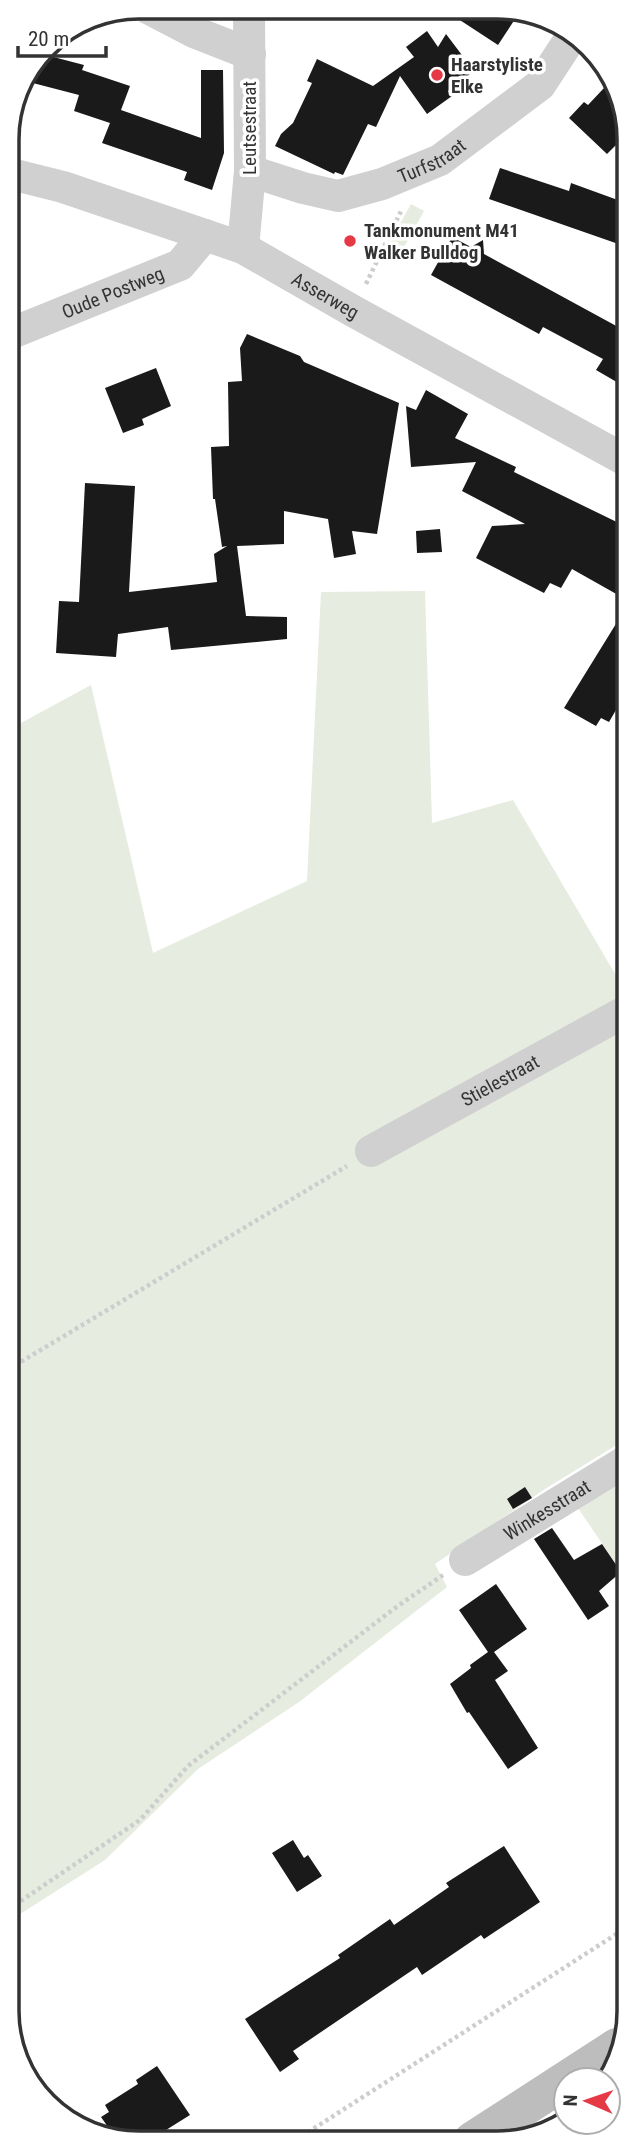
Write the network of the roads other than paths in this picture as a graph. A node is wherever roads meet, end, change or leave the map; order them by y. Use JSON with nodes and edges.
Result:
{"nodes":[{"id":1,"x":169,"y":19,"type":"edge"},
{"id":2,"x":249,"y":19,"type":"edge"},
{"id":3,"x":568,"y":42,"type":"edge"},
{"id":4,"x":250,"y":54,"type":"junction"},
{"id":5,"x":250,"y":171,"type":"junction"},
{"id":6,"x":20,"y":176,"type":"edge"},
{"id":7,"x":205,"y":235,"type":"junction"},
{"id":8,"x":243,"y":248,"type":"junction"},
{"id":9,"x":20,"y":330,"type":"edge"},
{"id":10,"x":617,"y":455,"type":"edge"},
{"id":11,"x":617,"y":1016,"type":"edge"},
{"id":12,"x":371,"y":1151,"type":"road end"},
{"id":13,"x":616,"y":1467,"type":"edge"},
{"id":14,"x":465,"y":1560,"type":"road end"},
{"id":15,"x":609,"y":2052,"type":"edge"},
{"id":16,"x":487,"y":2131,"type":"edge"}],
"edges":[{"from":1,"to":4,"type":"street"},
{"from":2,"to":4,"type":"street","name":"Leutsestraat"},
{"from":3,"to":5,"type":"street","name":"Turfstraat"},
{"from":4,"to":5,"type":"street","name":"Leutsestraat"},
{"from":5,"to":8,"type":"street","name":"Leutsestraat"},
{"from":6,"to":7,"type":"street","name":"Asserweg"},
{"from":7,"to":8,"type":"street","name":"Asserweg"},
{"from":7,"to":9,"type":"street","name":"Oude Postweg"},
{"from":8,"to":10,"type":"street","name":"Asserweg"},
{"from":11,"to":12,"type":"street","name":"Stielestraat"},
{"from":13,"to":14,"type":"street","name":"Winkesstraat"},
{"from":15,"to":16,"type":"main road"}]}
